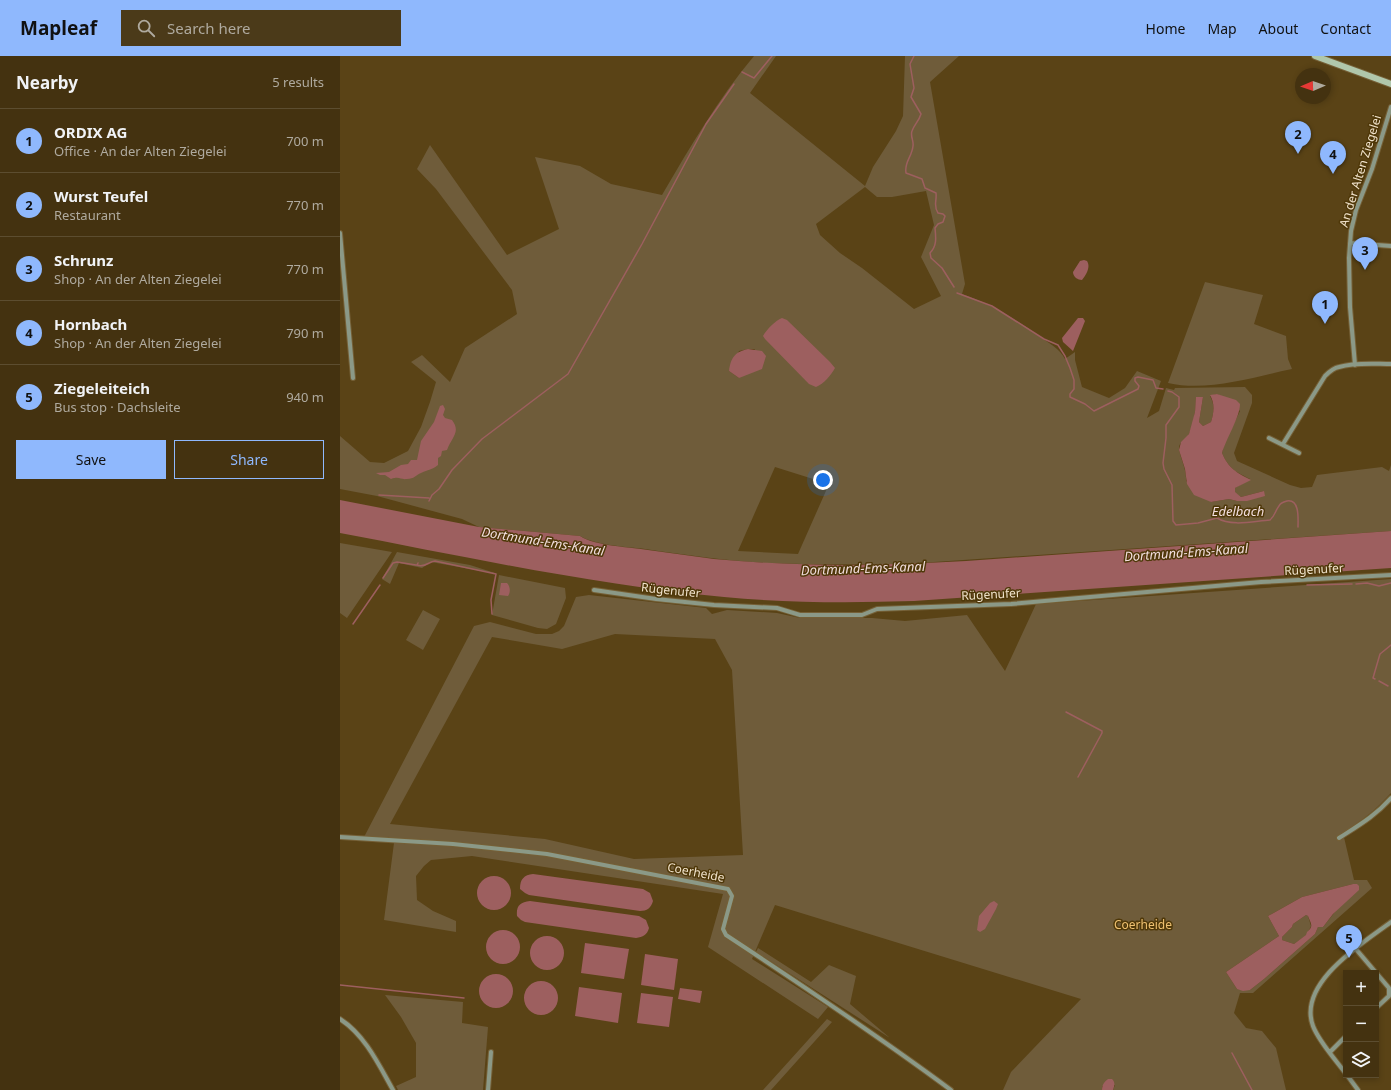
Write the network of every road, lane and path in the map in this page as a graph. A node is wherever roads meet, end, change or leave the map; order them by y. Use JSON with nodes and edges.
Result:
{"nodes":[{"id":1,"x":1315,"y":56,"type":"edge"},
{"id":2,"x":1391,"y":84,"type":"edge"},
{"id":3,"x":1391,"y":106,"type":"edge"},
{"id":4,"x":340,"y":233,"type":"edge"},
{"id":5,"x":1350,"y":243,"type":"junction"},
{"id":6,"x":1391,"y":246,"type":"edge"},
{"id":7,"x":341,"y":262,"type":"edge"},
{"id":8,"x":1391,"y":364,"type":"edge"},
{"id":9,"x":1355,"y":365,"type":"junction"},
{"id":10,"x":354,"y":378,"type":"dead end"},
{"id":11,"x":1269,"y":438,"type":"dead end"},
{"id":12,"x":1283,"y":444,"type":"junction"},
{"id":13,"x":1299,"y":453,"type":"dead end"},
{"id":14,"x":1391,"y":575,"type":"edge"},
{"id":15,"x":594,"y":590,"type":"dead end"},
{"id":16,"x":1391,"y":798,"type":"edge"},
{"id":17,"x":340,"y":837,"type":"edge"},
{"id":18,"x":1339,"y":838,"type":"dead end"},
{"id":19,"x":1391,"y":922,"type":"edge"},
{"id":20,"x":1355,"y":948,"type":"junction"},
{"id":21,"x":1390,"y":997,"type":"edge"},
{"id":22,"x":1379,"y":1006,"type":"edge"},
{"id":23,"x":340,"y":1019,"type":"edge"},
{"id":24,"x":1343,"y":1039,"type":"edge"},
{"id":25,"x":491,"y":1052,"type":"dead end"},
{"id":26,"x":1330,"y":1052,"type":"junction"},
{"id":27,"x":1343,"y":1070,"type":"edge"},
{"id":28,"x":1349,"y":1078,"type":"edge"},
{"id":29,"x":393,"y":1090,"type":"edge"},
{"id":30,"x":488,"y":1090,"type":"edge"},
{"id":31,"x":951,"y":1090,"type":"edge"},
{"id":32,"x":1358,"y":1090,"type":"edge"}],
"edges":[{"from":1,"to":2,"type":"main road"},
{"from":3,"to":5,"type":"street","name":"An der Alten Ziegelei"},
{"from":4,"to":7,"type":"street"},
{"from":5,"to":6,"type":"street","name":"An der Alten Ziegelei"},
{"from":5,"to":9,"type":"street","name":"An der Alten Ziegelei"},
{"from":7,"to":10,"type":"street"},
{"from":8,"to":9,"type":"street"},
{"from":9,"to":12,"type":"street"},
{"from":11,"to":12,"type":"street"},
{"from":12,"to":13,"type":"street"},
{"from":14,"to":15,"type":"street","name":"Rügenufer"},
{"from":16,"to":18,"type":"street"},
{"from":17,"to":31,"type":"street","name":"Coerheide"},
{"from":19,"to":20,"type":"street"},
{"from":20,"to":21,"type":"street"},
{"from":20,"to":26,"type":"street"},
{"from":21,"to":22,"type":"street"},
{"from":23,"to":29,"type":"street"},
{"from":24,"to":26,"type":"street"},
{"from":25,"to":30,"type":"street"},
{"from":26,"to":27,"type":"street"},
{"from":28,"to":32,"type":"street"}]}
